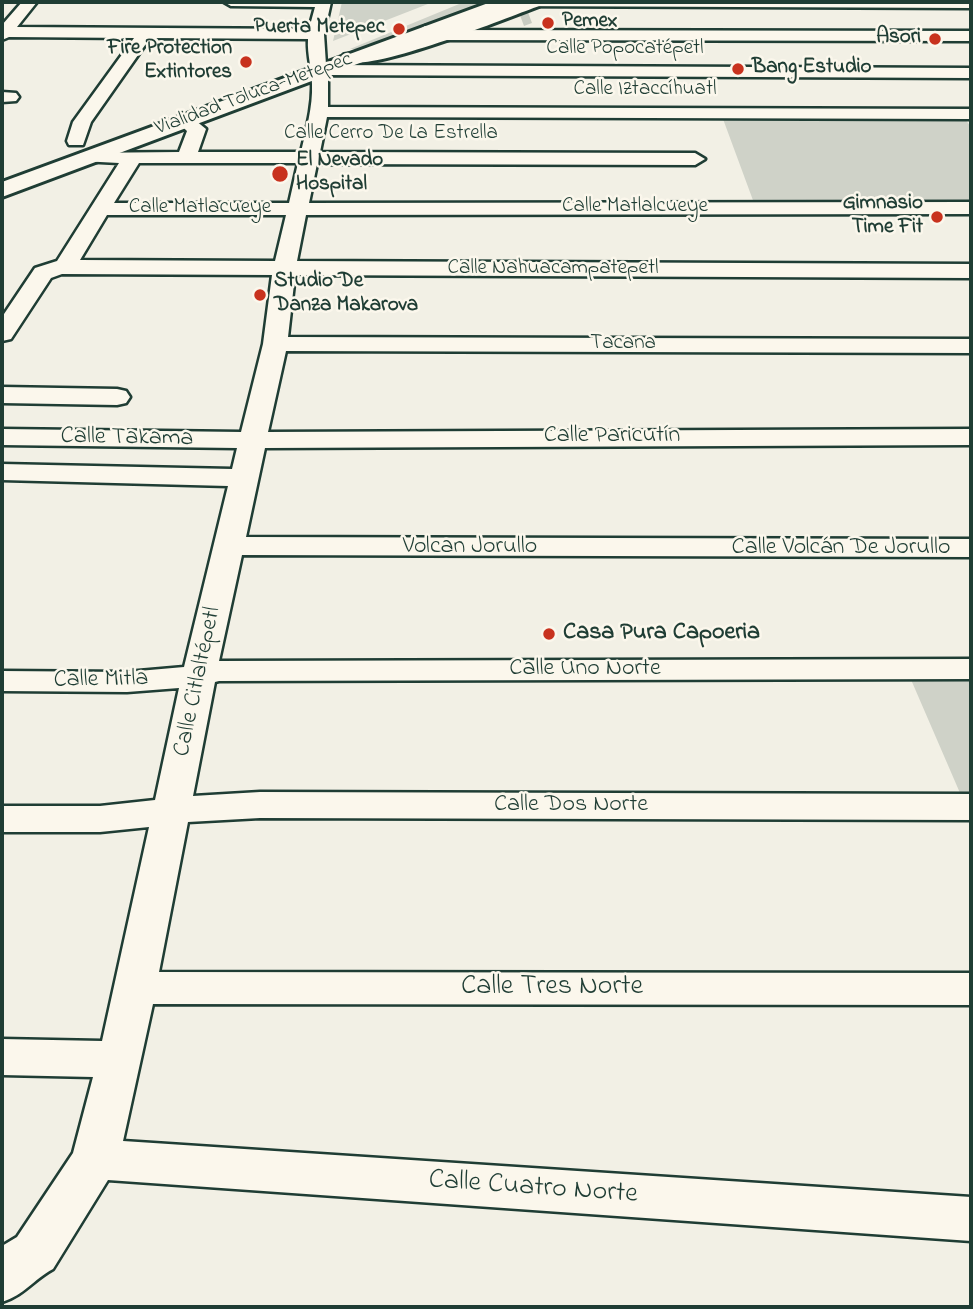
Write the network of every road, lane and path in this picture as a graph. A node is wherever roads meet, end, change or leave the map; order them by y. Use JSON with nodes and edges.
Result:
{"nodes":[{"id":1,"x":30,"y":2,"type":"edge"},
{"id":2,"x":231,"y":2,"type":"edge"},
{"id":3,"x":323,"y":2,"type":"edge"},
{"id":4,"x":506,"y":2,"type":"edge"},
{"id":5,"x":718,"y":3,"type":"edge"},
{"id":6,"x":681,"y":4,"type":"junction"},
{"id":7,"x":971,"y":4,"type":"edge"},
{"id":8,"x":531,"y":9,"type":"edge"},
{"id":9,"x":429,"y":11,"type":"dead end"},
{"id":10,"x":3,"y":33,"type":"edge"},
{"id":11,"x":145,"y":33,"type":"junction"},
{"id":12,"x":431,"y":34,"type":"junction"},
{"id":13,"x":475,"y":35,"type":"junction"},
{"id":14,"x":562,"y":36,"type":"junction"},
{"id":15,"x":696,"y":36,"type":"junction"},
{"id":16,"x":732,"y":36,"type":"junction"},
{"id":17,"x":971,"y":36,"type":"edge"},
{"id":18,"x":351,"y":46,"type":"junction"},
{"id":19,"x":317,"y":52,"type":"junction"},
{"id":20,"x":708,"y":72,"type":"junction"},
{"id":21,"x":747,"y":73,"type":"junction"},
{"id":22,"x":971,"y":73,"type":"edge"},
{"id":23,"x":319,"y":112,"type":"junction"},
{"id":24,"x":721,"y":114,"type":"junction"},
{"id":25,"x":762,"y":114,"type":"junction"},
{"id":26,"x":971,"y":114,"type":"edge"},
{"id":27,"x":184,"y":120,"type":"junction"},
{"id":28,"x":82,"y":149,"type":"junction"},
{"id":29,"x":132,"y":158,"type":"junction"},
{"id":30,"x":187,"y":158,"type":"junction"},
{"id":31,"x":695,"y":159,"type":"dead end"},
{"id":32,"x":309,"y":163,"type":"junction"},
{"id":33,"x":2,"y":169,"type":"edge"},
{"id":34,"x":226,"y":170,"type":"dead end"},
{"id":35,"x":2,"y":190,"type":"edge"},
{"id":36,"x":971,"y":208,"type":"edge"},
{"id":37,"x":102,"y":209,"type":"junction"},
{"id":38,"x":298,"y":209,"type":"junction"},
{"id":39,"x":58,"y":267,"type":"junction"},
{"id":40,"x":284,"y":270,"type":"junction"},
{"id":41,"x":971,"y":271,"type":"edge"},
{"id":42,"x":2,"y":334,"type":"edge"},
{"id":43,"x":275,"y":344,"type":"junction"},
{"id":44,"x":971,"y":346,"type":"edge"},
{"id":45,"x":2,"y":396,"type":"edge"},
{"id":46,"x":117,"y":397,"type":"dead end"},
{"id":47,"x":2,"y":437,"type":"edge"},
{"id":48,"x":971,"y":437,"type":"edge"},
{"id":49,"x":252,"y":438,"type":"junction"},
{"id":50,"x":2,"y":472,"type":"edge"},
{"id":51,"x":243,"y":478,"type":"junction"},
{"id":52,"x":229,"y":546,"type":"junction"},
{"id":53,"x":971,"y":548,"type":"edge"},
{"id":54,"x":711,"y":549,"type":"joint"},
{"id":55,"x":971,"y":669,"type":"edge"},
{"id":56,"x":199,"y":675,"type":"junction"},
{"id":57,"x":2,"y":681,"type":"edge"},
{"id":58,"x":971,"y":807,"type":"edge"},
{"id":59,"x":171,"y":811,"type":"junction"},
{"id":60,"x":2,"y":820,"type":"edge"},
{"id":61,"x":134,"y":988,"type":"junction"},
{"id":62,"x":971,"y":989,"type":"edge"},
{"id":63,"x":2,"y":1057,"type":"edge"},
{"id":64,"x":120,"y":1059,"type":"junction"},
{"id":65,"x":95,"y":1159,"type":"junction"},
{"id":66,"x":971,"y":1219,"type":"edge"},
{"id":67,"x":2,"y":1279,"type":"edge"}],
"edges":[{"from":1,"to":10,"type":"street"},
{"from":2,"to":3,"type":"street"},
{"from":3,"to":19,"type":"street","name":"Calle Citlaltépetl"},
{"from":4,"to":8,"type":"street"},
{"from":4,"to":12,"type":"main road"},
{"from":5,"to":6,"type":"street"},
{"from":5,"to":7,"type":"street"},
{"from":5,"to":16,"type":"street"},
{"from":6,"to":8,"type":"street"},
{"from":6,"to":15,"type":"street"},
{"from":8,"to":12,"type":"main road"},
{"from":8,"to":13,"type":"street"},
{"from":8,"to":14,"type":"street"},
{"from":9,"to":18,"type":"main road","name":"Vialidad Toluca-Metepec"},
{"from":10,"to":11,"type":"street","name":"Calle Popocatépetl"},
{"from":11,"to":19,"type":"street","name":"Calle Popocatépetl"},
{"from":11,"to":28,"type":"street"},
{"from":12,"to":13,"type":"street"},
{"from":12,"to":18,"type":"main road"},
{"from":13,"to":14,"type":"street"},
{"from":14,"to":15,"type":"street"},
{"from":15,"to":16,"type":"street"},
{"from":16,"to":17,"type":"street"},
{"from":18,"to":19,"type":"main road","name":"Vialidad Toluca-Metepec"},
{"from":19,"to":20,"type":"street","name":"Calle Popocatépetl"},
{"from":19,"to":23,"type":"street","name":"Calle Citlaltépetl"},
{"from":19,"to":27,"type":"main road","name":"Vialidad Toluca-Metepec"},
{"from":19,"to":28,"type":"main road","name":"Vialidad Toluca-Metepec"},
{"from":20,"to":21,"type":"street","name":"Calle Popocatépetl"},
{"from":20,"to":24,"type":"street"},
{"from":21,"to":22,"type":"street","name":"Calle Popocatépetl"},
{"from":21,"to":25,"type":"street"},
{"from":23,"to":24,"type":"street","name":"Calle Iztaccíhuatl"},
{"from":23,"to":32,"type":"street","name":"Calle Citlaltépetl"},
{"from":24,"to":25,"type":"street","name":"Calle Iztaccíhuatl"},
{"from":25,"to":26,"type":"street","name":"Calle Iztaccíhuatl"},
{"from":27,"to":28,"type":"main road","name":"Vialidad Toluca-Metepec"},
{"from":27,"to":30,"type":"street"},
{"from":28,"to":29,"type":"street","name":"Calle Cerro De La Estrella"},
{"from":28,"to":33,"type":"main road","name":"Vialidad Toluca-Metepec"},
{"from":28,"to":35,"type":"main road","name":"Vialidad Toluca-Metepec"},
{"from":29,"to":30,"type":"street","name":"Calle Cerro De La Estrella"},
{"from":29,"to":37,"type":"street"},
{"from":30,"to":32,"type":"street","name":"Calle Cerro De La Estrella"},
{"from":31,"to":32,"type":"street","name":"Calle Cerro De La Estrella"},
{"from":32,"to":34,"type":"street"},
{"from":32,"to":38,"type":"street","name":"Calle Citlaltépetl"},
{"from":36,"to":38,"type":"street","name":"Calle Matlalcueye"},
{"from":37,"to":38,"type":"street","name":"Calle Matlacueye"},
{"from":37,"to":39,"type":"street"},
{"from":38,"to":40,"type":"street","name":"Calle Citlaltépetl"},
{"from":39,"to":40,"type":"street","name":"Calle Nahuacampatepetl"},
{"from":39,"to":42,"type":"street"},
{"from":40,"to":41,"type":"street","name":"Calle Nahuacampatepetl"},
{"from":40,"to":43,"type":"street","name":"Calle Citlaltépetl"},
{"from":43,"to":44,"type":"street","name":"Tacana"},
{"from":43,"to":49,"type":"street","name":"Calle Citlaltépetl"},
{"from":45,"to":46,"type":"street"},
{"from":47,"to":49,"type":"street","name":"Calle Takama"},
{"from":48,"to":49,"type":"street","name":"Calle Paricutín"},
{"from":49,"to":51,"type":"street","name":"Calle Citlaltépetl"},
{"from":50,"to":51,"type":"street"},
{"from":51,"to":52,"type":"street","name":"Calle Citlaltépetl"},
{"from":52,"to":54,"type":"street","name":"Volcan Jorullo"},
{"from":52,"to":56,"type":"street","name":"Calle Citlaltépetl"},
{"from":53,"to":54,"type":"street","name":"Calle Volcán De Jorullo"},
{"from":55,"to":56,"type":"street","name":"Calle Uno Norte"},
{"from":56,"to":57,"type":"street","name":"Calle Mitla"},
{"from":56,"to":59,"type":"street","name":"Calle Citlaltépetl"},
{"from":58,"to":59,"type":"street","name":"Calle Dos Norte"},
{"from":59,"to":60,"type":"street","name":"Calle Dos Norte"},
{"from":59,"to":61,"type":"street","name":"Calle Citlaltépetl"},
{"from":61,"to":62,"type":"street","name":"Calle Tres Norte"},
{"from":61,"to":64,"type":"street","name":"Calle Citlaltépetl"},
{"from":63,"to":64,"type":"street"},
{"from":64,"to":65,"type":"street","name":"Calle Citlaltépetl"},
{"from":65,"to":66,"type":"street","name":"Calle Cuatro Norte"},
{"from":65,"to":67,"type":"street","name":"Calle Citlaltépetl"}]}
